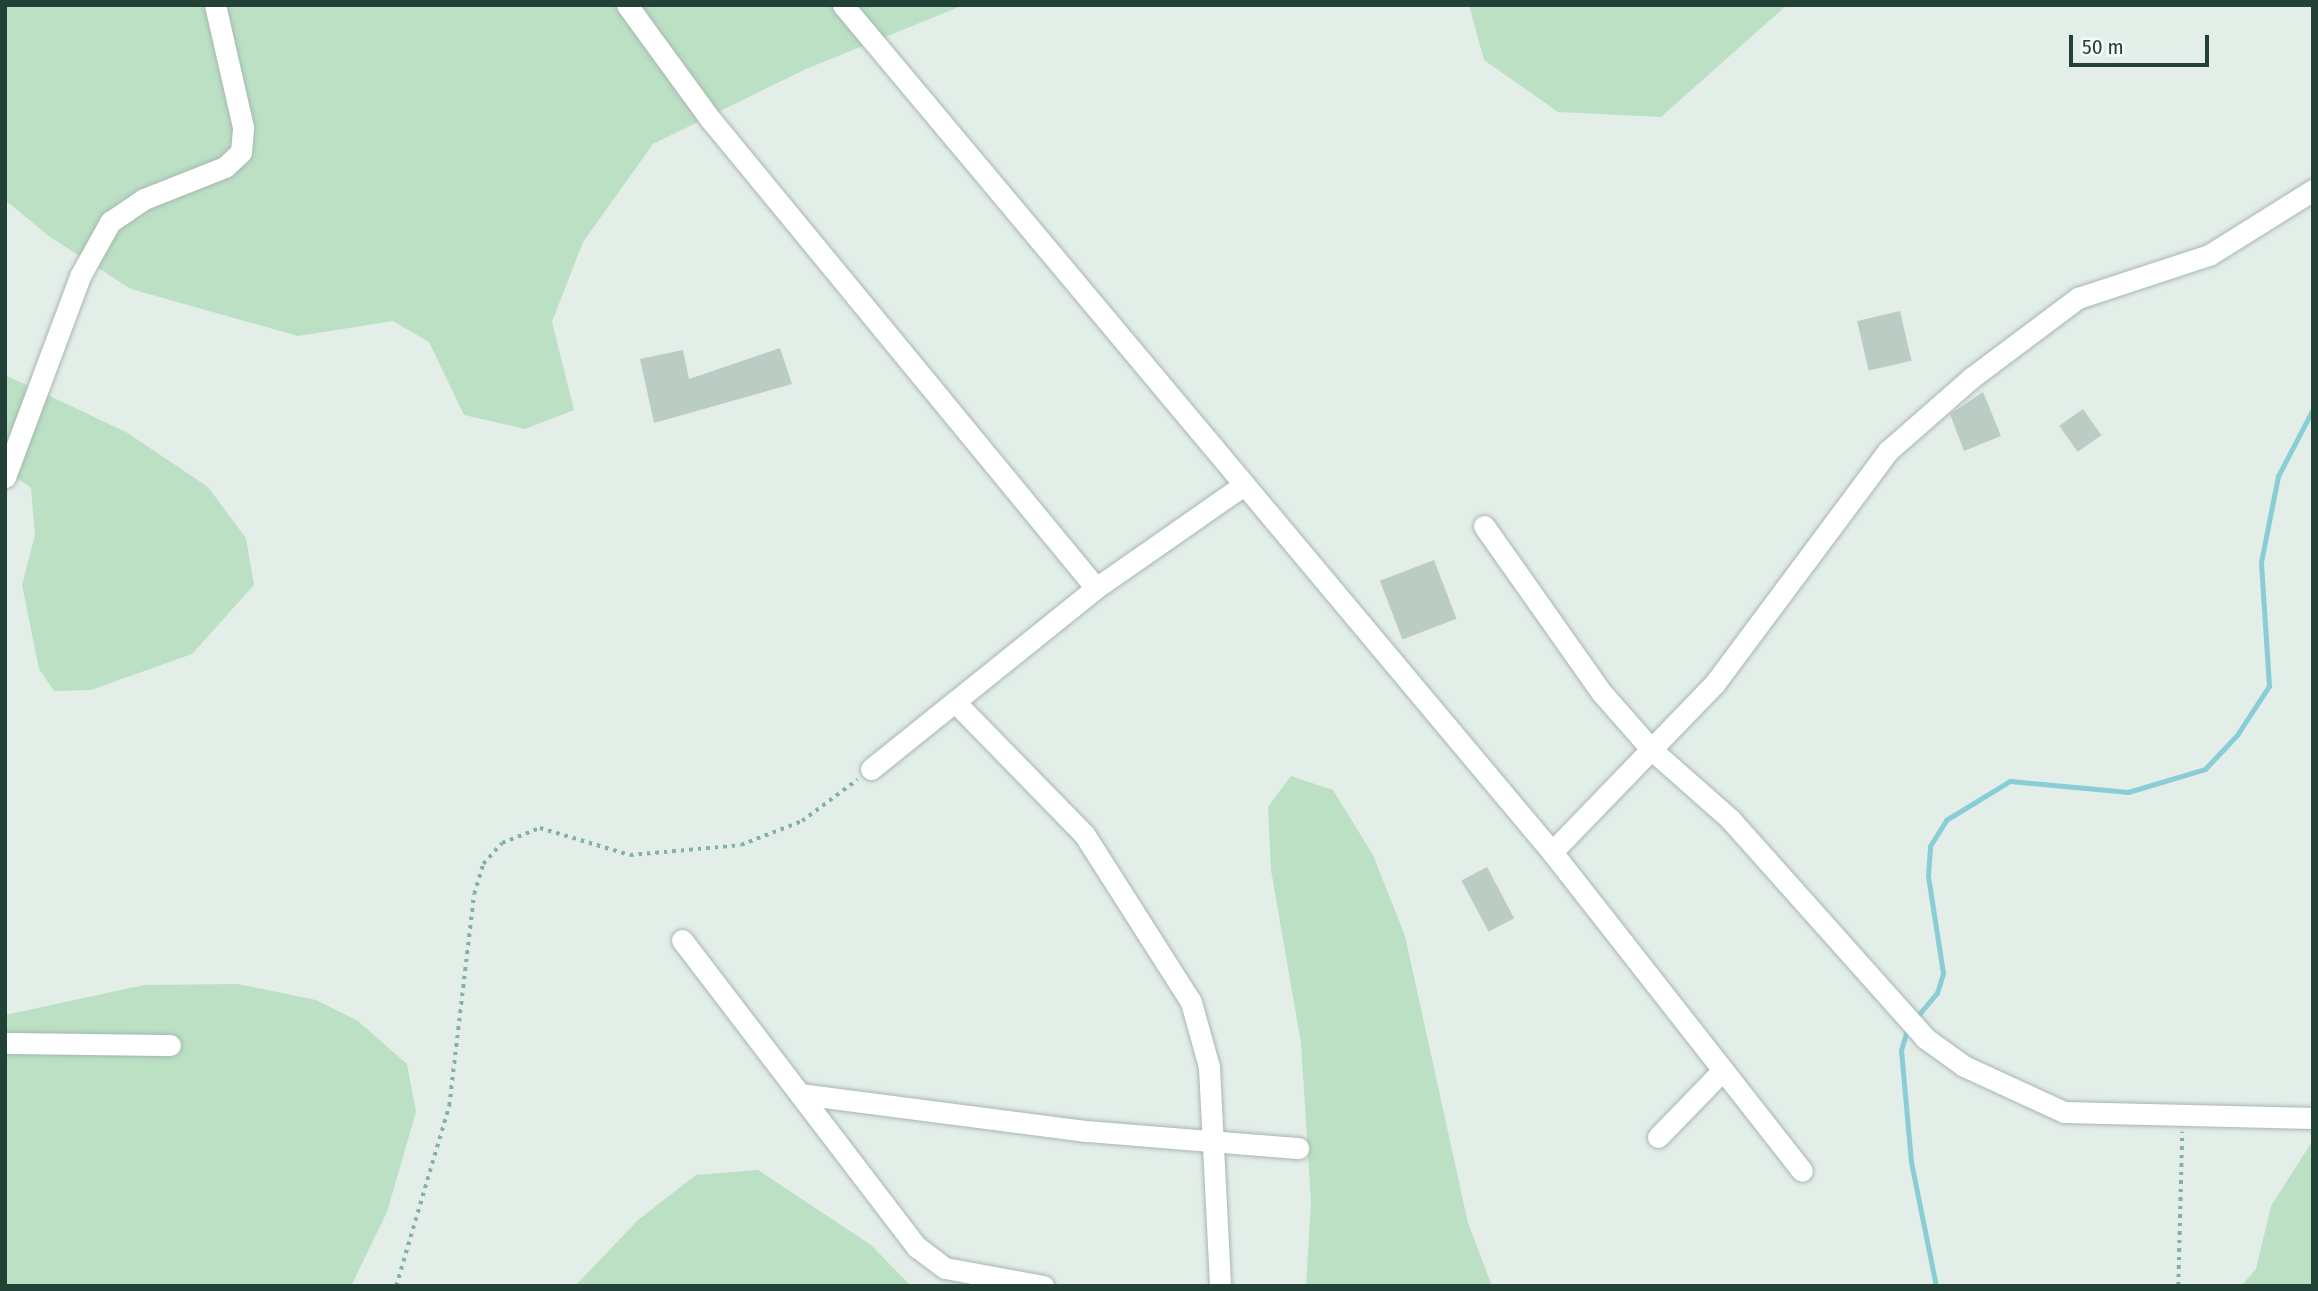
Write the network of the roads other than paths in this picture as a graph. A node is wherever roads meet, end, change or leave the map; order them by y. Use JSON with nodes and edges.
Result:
{"nodes":[{"id":1,"x":215,"y":5,"type":"edge"},
{"id":2,"x":627,"y":5,"type":"edge"},
{"id":3,"x":843,"y":5,"type":"edge"},
{"id":4,"x":2313,"y":190,"type":"edge"},
{"id":5,"x":5,"y":477,"type":"edge"},
{"id":6,"x":1241,"y":487,"type":"junction"},
{"id":7,"x":1484,"y":526,"type":"dead end"},
{"id":8,"x":1096,"y":588,"type":"junction"},
{"id":9,"x":958,"y":705,"type":"junction"},
{"id":10,"x":1652,"y":750,"type":"junction"},
{"id":11,"x":871,"y":769,"type":"road end"},
{"id":12,"x":1552,"y":852,"type":"junction"},
{"id":13,"x":682,"y":940,"type":"dead end"},
{"id":14,"x":5,"y":1043,"type":"edge"},
{"id":15,"x":170,"y":1045,"type":"dead end"},
{"id":16,"x":1723,"y":1070,"type":"junction"},
{"id":17,"x":800,"y":1094,"type":"junction"},
{"id":18,"x":2313,"y":1118,"type":"edge"},
{"id":19,"x":1658,"y":1137,"type":"dead end"},
{"id":20,"x":1214,"y":1143,"type":"junction"},
{"id":21,"x":1298,"y":1148,"type":"dead end"},
{"id":22,"x":1802,"y":1171,"type":"dead end"},
{"id":23,"x":1043,"y":1286,"type":"edge"},
{"id":24,"x":1220,"y":1286,"type":"edge"}],
"edges":[{"from":1,"to":5,"type":"street"},
{"from":2,"to":8,"type":"street"},
{"from":3,"to":6,"type":"street"},
{"from":4,"to":10,"type":"street"},
{"from":6,"to":8,"type":"street"},
{"from":6,"to":12,"type":"street"},
{"from":7,"to":10,"type":"street"},
{"from":8,"to":9,"type":"street"},
{"from":9,"to":11,"type":"street"},
{"from":9,"to":20,"type":"street"},
{"from":10,"to":12,"type":"street"},
{"from":10,"to":18,"type":"street"},
{"from":12,"to":16,"type":"street"},
{"from":13,"to":17,"type":"street"},
{"from":14,"to":15,"type":"street"},
{"from":16,"to":19,"type":"street"},
{"from":16,"to":22,"type":"street"},
{"from":17,"to":20,"type":"street"},
{"from":17,"to":23,"type":"street"},
{"from":20,"to":21,"type":"street"},
{"from":20,"to":24,"type":"street"}]}
